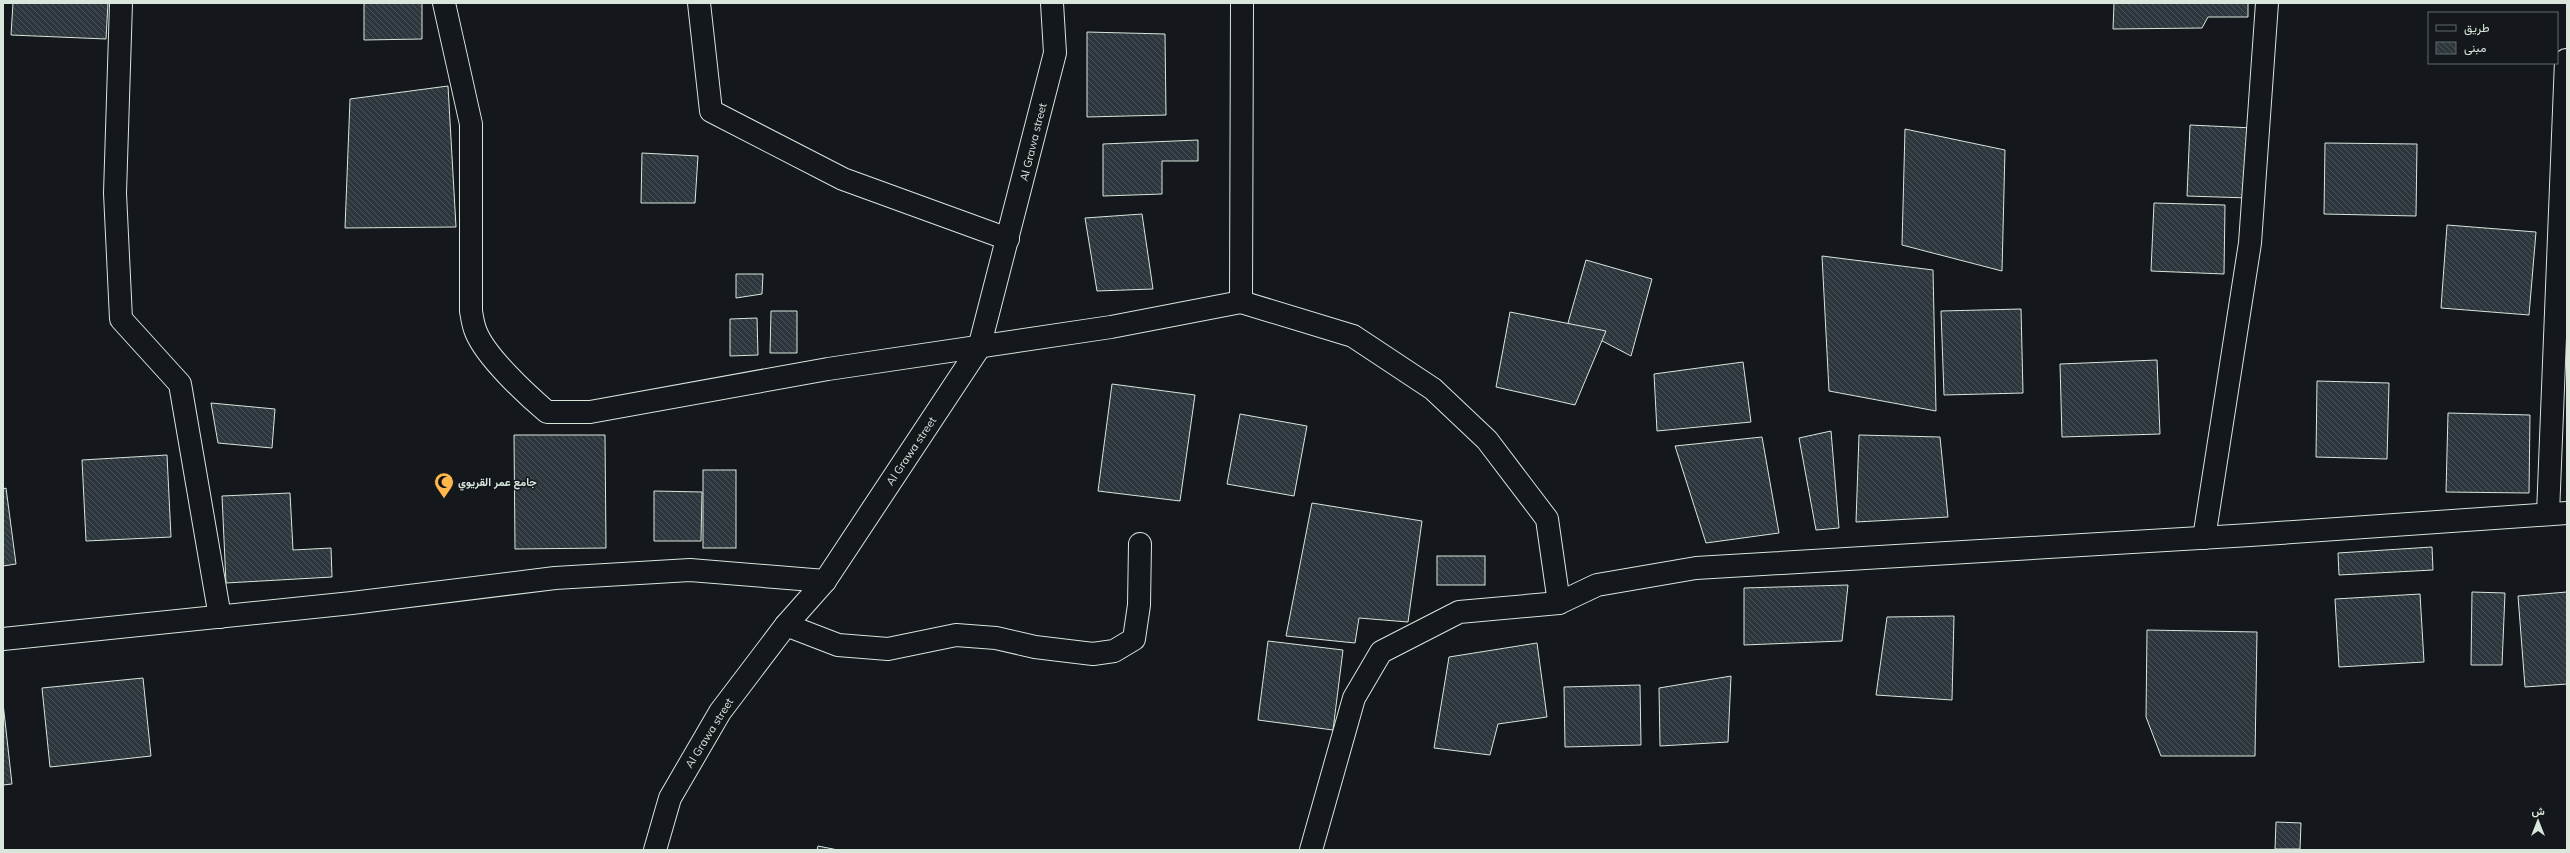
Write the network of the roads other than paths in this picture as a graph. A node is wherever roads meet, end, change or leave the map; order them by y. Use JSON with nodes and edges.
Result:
{"nodes":[{"id":1,"x":121,"y":3,"type":"edge"},
{"id":2,"x":444,"y":3,"type":"edge"},
{"id":3,"x":699,"y":3,"type":"edge"},
{"id":4,"x":1052,"y":3,"type":"edge"},
{"id":5,"x":1242,"y":3,"type":"edge"},
{"id":6,"x":2267,"y":3,"type":"edge"},
{"id":7,"x":2566,"y":60,"type":"dead end"},
{"id":8,"x":1008,"y":239,"type":"junction"},
{"id":9,"x":1241,"y":302,"type":"junction"},
{"id":10,"x":980,"y":348,"type":"junction"},
{"id":11,"x":2558,"y":513,"type":"edge"},
{"id":12,"x":2204,"y":538,"type":"junction"},
{"id":13,"x":1140,"y":544,"type":"dead end"},
{"id":14,"x":825,"y":581,"type":"junction"},
{"id":15,"x":1559,"y":603,"type":"junction"},
{"id":16,"x":220,"y":617,"type":"junction"},
{"id":17,"x":786,"y":625,"type":"junction"},
{"id":18,"x":3,"y":639,"type":"edge"},
{"id":19,"x":655,"y":850,"type":"edge"},
{"id":20,"x":1311,"y":850,"type":"edge"}],
"edges":[{"from":1,"to":16,"type":"street"},
{"from":2,"to":10,"type":"street"},
{"from":3,"to":8,"type":"street"},
{"from":4,"to":8,"type":"street","name":"Al Grawa street"},
{"from":5,"to":9,"type":"street"},
{"from":6,"to":12,"type":"street"},
{"from":7,"to":11,"type":"street"},
{"from":8,"to":10,"type":"street","name":"Al Grawa street"},
{"from":9,"to":10,"type":"street"},
{"from":9,"to":15,"type":"street"},
{"from":10,"to":14,"type":"street","name":"Al Grawa street"},
{"from":11,"to":12,"type":"street"},
{"from":12,"to":15,"type":"street"},
{"from":13,"to":17,"type":"street"},
{"from":14,"to":16,"type":"street"},
{"from":14,"to":17,"type":"street","name":"Al Grawa street"},
{"from":15,"to":20,"type":"street"},
{"from":16,"to":18,"type":"street"},
{"from":17,"to":19,"type":"street","name":"Al Grawa street"}]}
